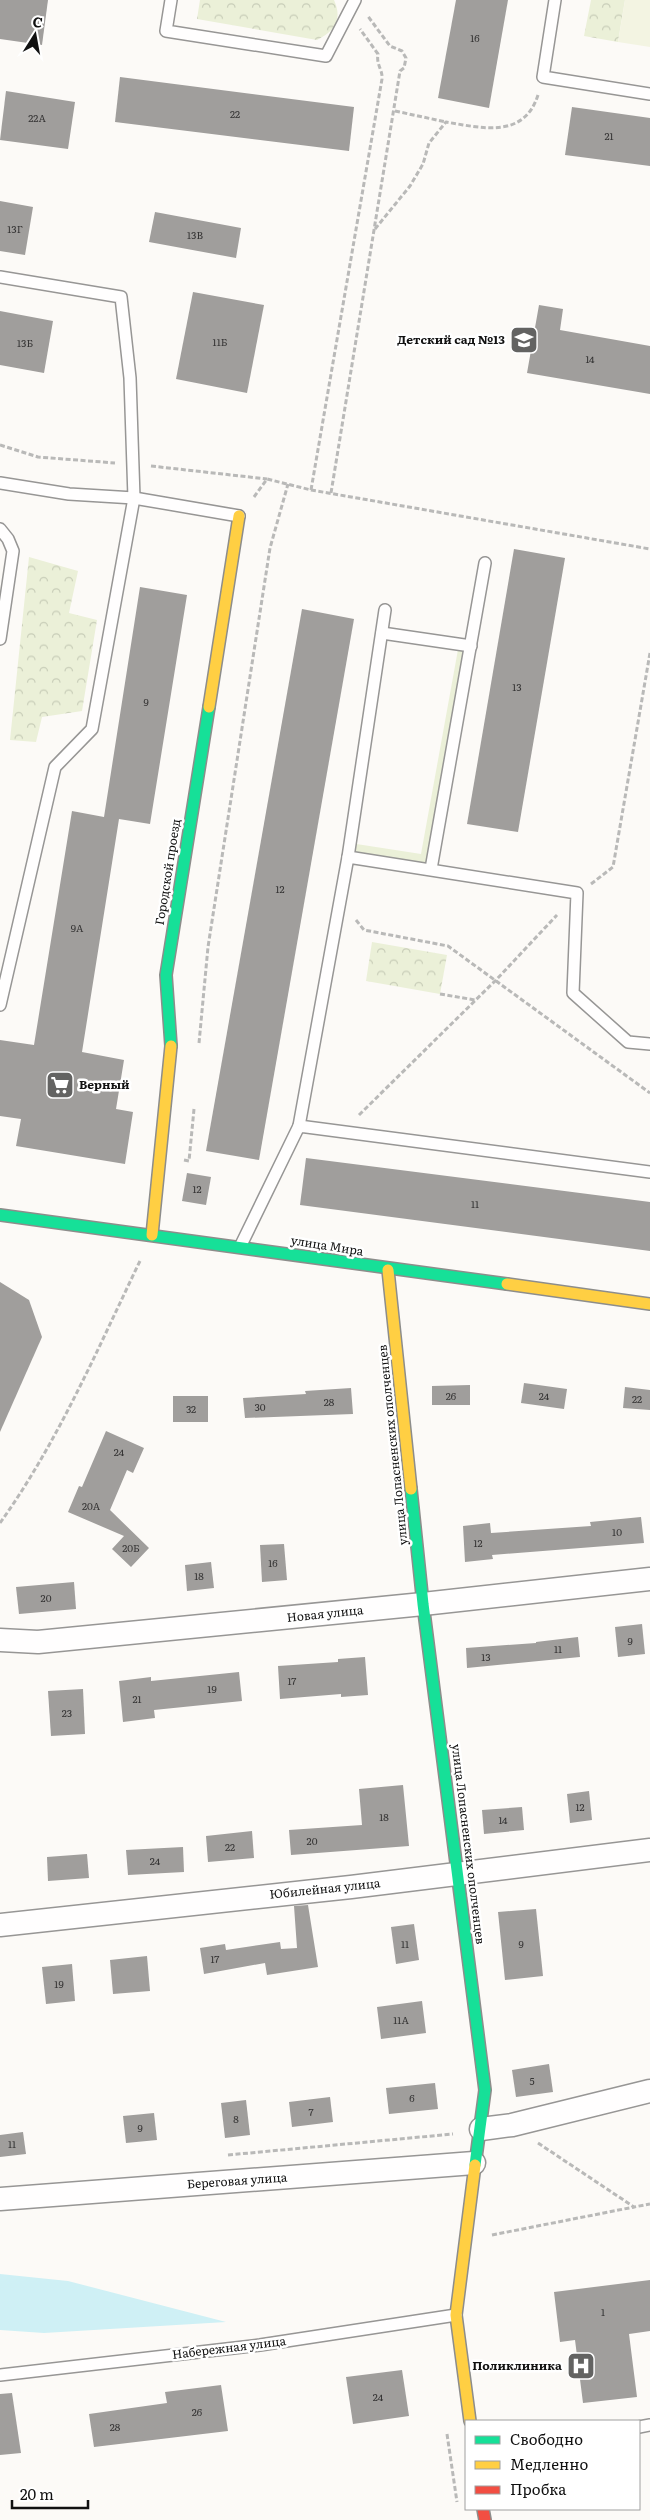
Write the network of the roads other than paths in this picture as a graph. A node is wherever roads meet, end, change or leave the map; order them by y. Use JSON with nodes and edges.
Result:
{"nodes":[{"id":1,"x":171,"y":0,"type":"edge"},
{"id":2,"x":556,"y":0,"type":"edge"},
{"id":3,"x":358,"y":4,"type":"edge"},
{"id":4,"x":650,"y":94,"type":"edge"},
{"id":5,"x":0,"y":277,"type":"edge"},
{"id":6,"x":0,"y":483,"type":"edge"},
{"id":7,"x":134,"y":498,"type":"junction"},
{"id":8,"x":239,"y":516,"type":"joint"},
{"id":9,"x":0,"y":529,"type":"edge"},
{"id":10,"x":485,"y":563,"type":"dead end"},
{"id":11,"x":385,"y":610,"type":"dead end"},
{"id":12,"x":382,"y":633,"type":"junction"},
{"id":13,"x":0,"y":639,"type":"edge"},
{"id":14,"x":470,"y":646,"type":"junction"},
{"id":15,"x":348,"y":857,"type":"junction"},
{"id":16,"x":431,"y":869,"type":"junction"},
{"id":17,"x":0,"y":1005,"type":"edge"},
{"id":18,"x":650,"y":1044,"type":"edge"},
{"id":19,"x":299,"y":1126,"type":"junction"},
{"id":20,"x":650,"y":1172,"type":"edge"},
{"id":21,"x":0,"y":1214,"type":"edge"},
{"id":22,"x":152,"y":1235,"type":"junction"},
{"id":23,"x":240,"y":1247,"type":"junction"},
{"id":24,"x":388,"y":1270,"type":"junction"},
{"id":25,"x":650,"y":1304,"type":"edge"},
{"id":26,"x":650,"y":1579,"type":"edge"},
{"id":27,"x":423,"y":1604,"type":"junction"},
{"id":28,"x":0,"y":1640,"type":"edge"},
{"id":29,"x":650,"y":1850,"type":"edge"},
{"id":30,"x":459,"y":1875,"type":"junction"},
{"id":31,"x":0,"y":1925,"type":"edge"},
{"id":32,"x":650,"y":2091,"type":"edge"},
{"id":33,"x":481,"y":2129,"type":"junction"},
{"id":34,"x":474,"y":2163,"type":"junction"},
{"id":35,"x":0,"y":2199,"type":"edge"},
{"id":36,"x":456,"y":2315,"type":"junction"},
{"id":37,"x":0,"y":2375,"type":"edge"},
{"id":38,"x":470,"y":2420,"type":"edge"}],
"edges":[{"from":1,"to":3,"type":"lane"},
{"from":2,"to":4,"type":"lane"},
{"from":5,"to":7,"type":"lane"},
{"from":6,"to":7,"type":"lane"},
{"from":7,"to":8,"type":"lane"},
{"from":7,"to":17,"type":"lane"},
{"from":8,"to":22,"type":"street","name":"Городской проезд"},
{"from":9,"to":13,"type":"lane"},
{"from":10,"to":14,"type":"lane"},
{"from":11,"to":12,"type":"lane"},
{"from":12,"to":14,"type":"lane"},
{"from":12,"to":15,"type":"lane"},
{"from":14,"to":16,"type":"lane"},
{"from":15,"to":16,"type":"lane"},
{"from":15,"to":19,"type":"lane"},
{"from":16,"to":18,"type":"lane"},
{"from":19,"to":20,"type":"lane"},
{"from":19,"to":23,"type":"lane"},
{"from":21,"to":22,"type":"street","name":"улица Мира"},
{"from":22,"to":23,"type":"street","name":"улица Мира"},
{"from":23,"to":24,"type":"street","name":"улица Мира"},
{"from":24,"to":25,"type":"street","name":"улица Мира"},
{"from":24,"to":27,"type":"street","name":"улица Лопасненских ополченцев"},
{"from":26,"to":27,"type":"street","name":"Новая улица"},
{"from":27,"to":28,"type":"street","name":"Новая улица"},
{"from":27,"to":30,"type":"street","name":"улица Лопасненских ополченцев"},
{"from":29,"to":30,"type":"street","name":"Юбилейная улица"},
{"from":30,"to":31,"type":"street","name":"Юбилейная улица"},
{"from":30,"to":33,"type":"street","name":"улица Лопасненских ополченцев"},
{"from":32,"to":33,"type":"street"},
{"from":33,"to":34,"type":"street","name":"улица Лопасненских ополченцев"},
{"from":34,"to":35,"type":"street","name":"Береговая улица"},
{"from":34,"to":36,"type":"street","name":"улица Лопасненских ополченцев"},
{"from":36,"to":37,"type":"lane","name":"Набережная улица"},
{"from":36,"to":38,"type":"street","name":"улица Лопасненских ополченцев"}]}
